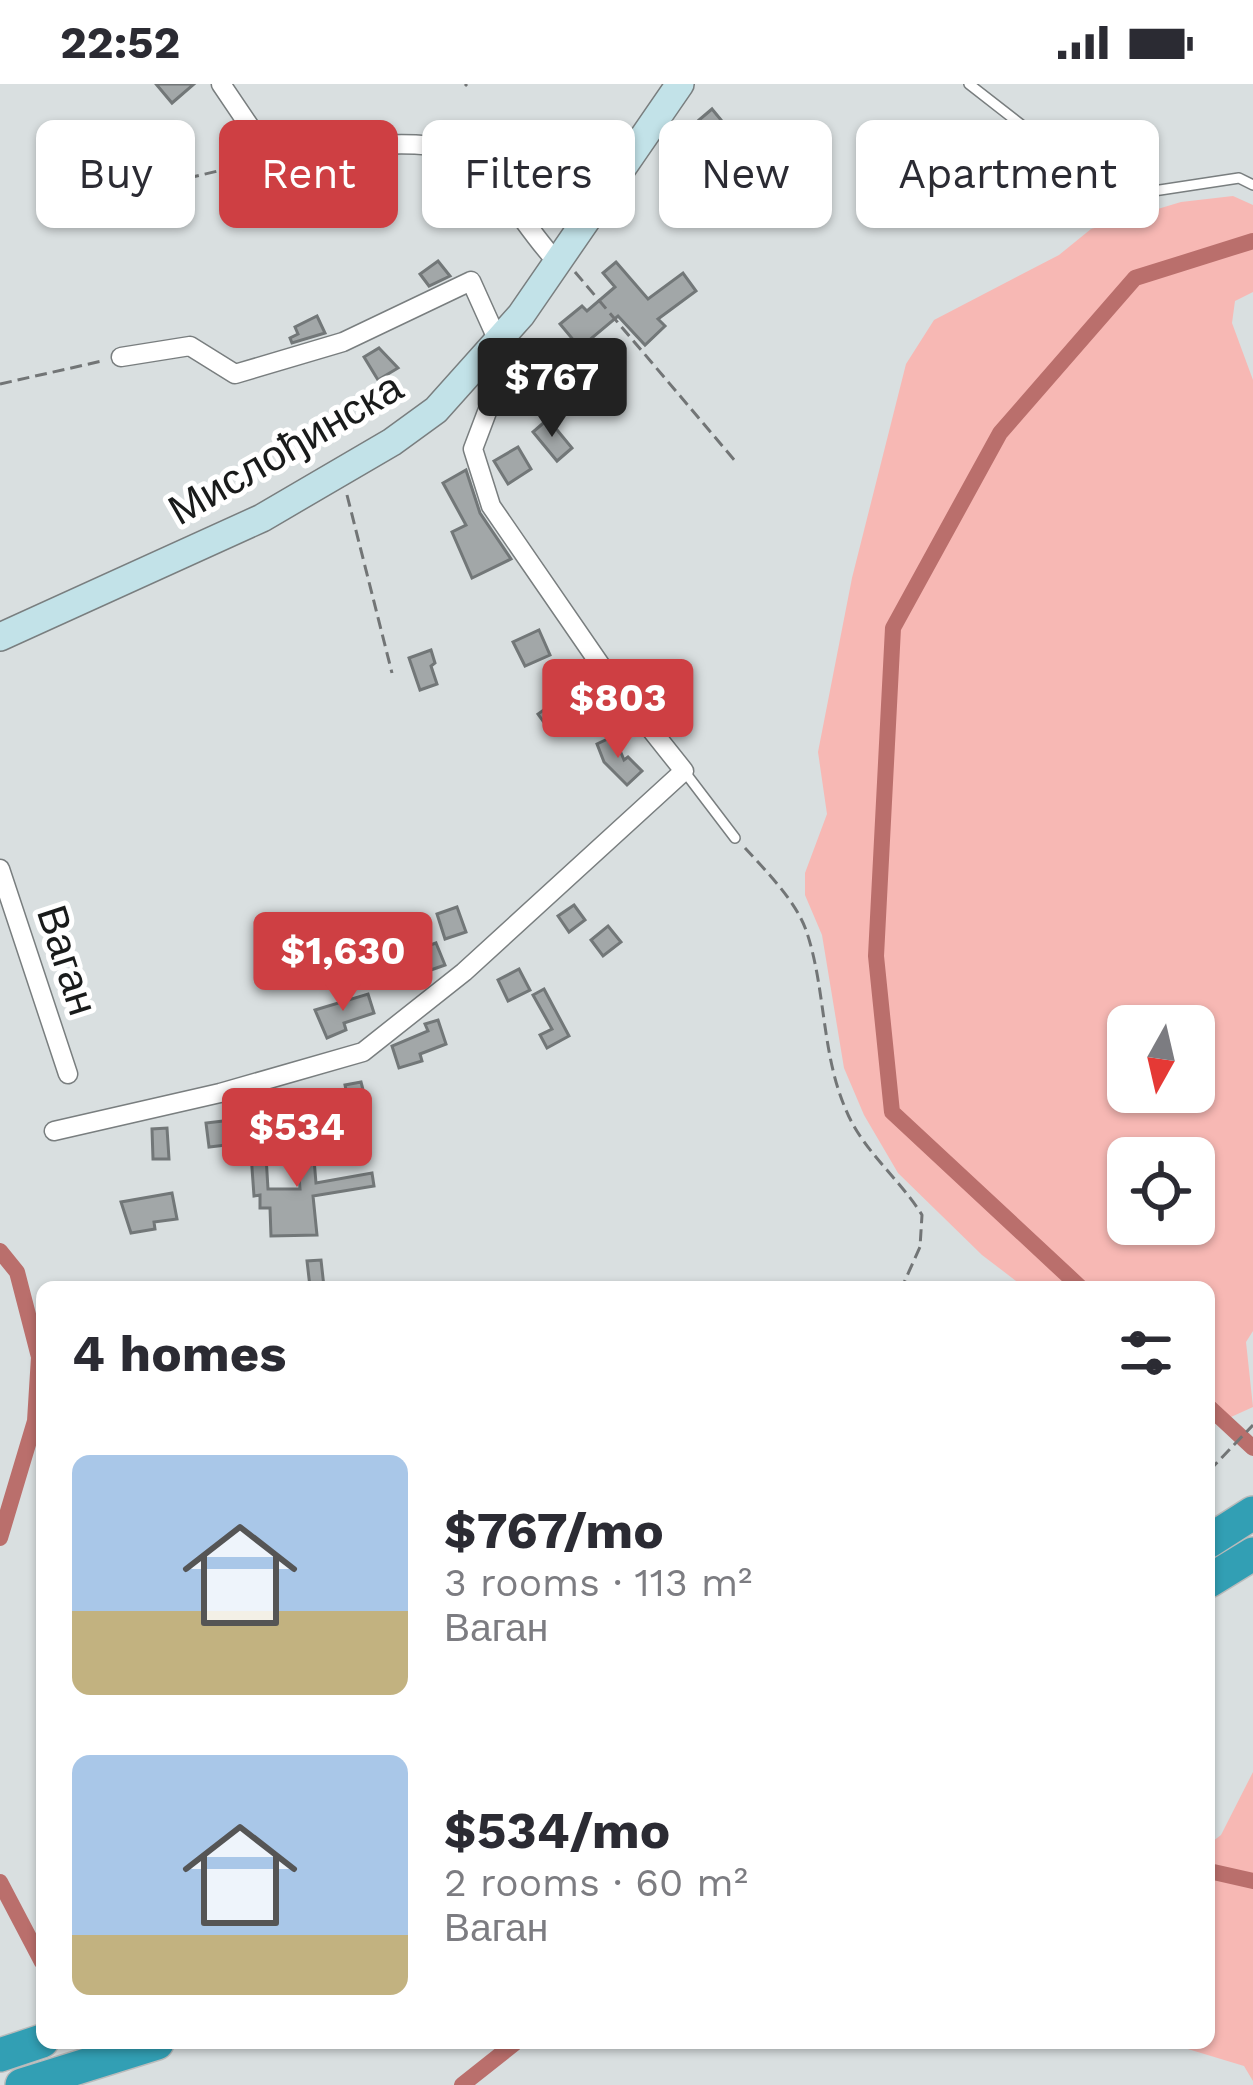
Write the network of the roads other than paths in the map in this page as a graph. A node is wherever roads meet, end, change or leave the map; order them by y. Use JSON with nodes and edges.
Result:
{"nodes":[{"id":1,"x":221,"y":84,"type":"edge"},
{"id":2,"x":680,"y":84,"type":"edge"},
{"id":3,"x":969,"y":84,"type":"edge"},
{"id":4,"x":1253,"y":184,"type":"edge"},
{"id":5,"x":560,"y":260,"type":"junction"},
{"id":6,"x":498,"y":341,"type":"junction"},
{"id":7,"x":121,"y":357,"type":"road end"},
{"id":8,"x":0,"y":637,"type":"edge"},
{"id":9,"x":683,"y":771,"type":"junction"},
{"id":10,"x":735,"y":838,"type":"road end"},
{"id":11,"x":0,"y":869,"type":"edge"},
{"id":12,"x":68,"y":1074,"type":"dead end"},
{"id":13,"x":54,"y":1131,"type":"dead end"},
{"id":14,"x":1253,"y":1514,"type":"edge"},
{"id":15,"x":1215,"y":1537,"type":"edge"},
{"id":16,"x":1253,"y":1554,"type":"edge"},
{"id":17,"x":1215,"y":1577,"type":"edge"},
{"id":18,"x":36,"y":2044,"type":"edge"},
{"id":19,"x":138,"y":2049,"type":"edge"},
{"id":20,"x":0,"y":2055,"type":"edge"},
{"id":21,"x":22,"y":2085,"type":"edge"}],
"edges":[{"from":1,"to":5,"type":"street"},
{"from":2,"to":5,"type":"main road","name":"Мислођинска"},
{"from":3,"to":4,"type":"lane"},
{"from":5,"to":6,"type":"main road","name":"Мислођинска"},
{"from":6,"to":7,"type":"street"},
{"from":6,"to":8,"type":"main road","name":"Мислођинска"},
{"from":6,"to":9,"type":"street"},
{"from":9,"to":10,"type":"lane"},
{"from":9,"to":13,"type":"street"},
{"from":11,"to":12,"type":"street","name":"Ваган"},
{"from":14,"to":15,"type":"highway"},
{"from":16,"to":17,"type":"highway"},
{"from":18,"to":20,"type":"highway"},
{"from":19,"to":21,"type":"highway"}]}
